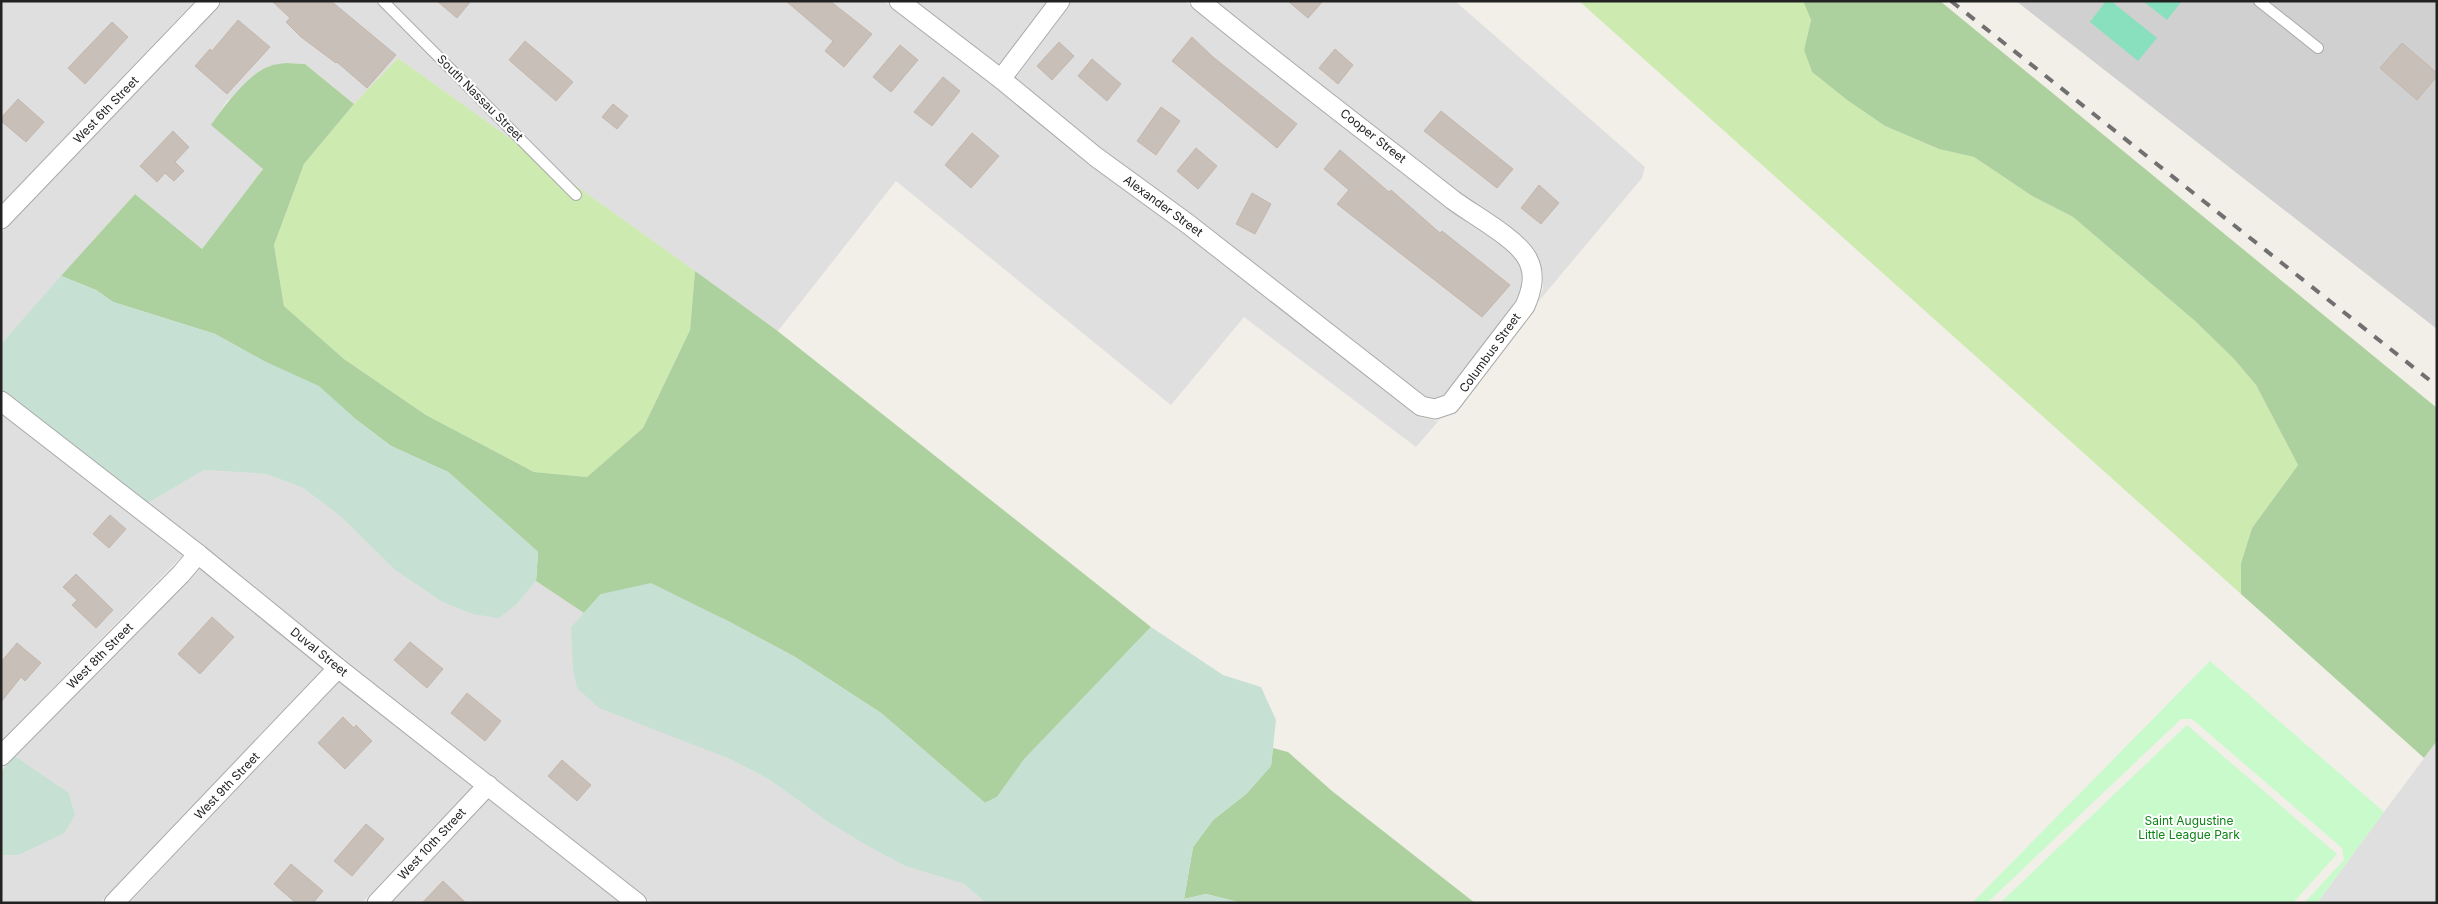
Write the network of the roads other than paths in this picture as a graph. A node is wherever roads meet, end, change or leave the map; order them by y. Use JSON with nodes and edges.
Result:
{"nodes":[{"id":1,"x":210,"y":1,"type":"edge"},
{"id":2,"x":383,"y":1,"type":"edge"},
{"id":3,"x":899,"y":1,"type":"edge"},
{"id":4,"x":1060,"y":1,"type":"edge"},
{"id":5,"x":1200,"y":1,"type":"edge"},
{"id":6,"x":2259,"y":1,"type":"edge"},
{"id":7,"x":2318,"y":48,"type":"dead end"},
{"id":8,"x":1001,"y":79,"type":"junction"},
{"id":9,"x":576,"y":196,"type":"dead end"},
{"id":10,"x":1,"y":219,"type":"edge"},
{"id":11,"x":1532,"y":279,"type":"joint"},
{"id":12,"x":1,"y":401,"type":"edge"},
{"id":13,"x":1429,"y":409,"type":"joint"},
{"id":14,"x":198,"y":554,"type":"junction"},
{"id":15,"x":338,"y":668,"type":"junction"},
{"id":16,"x":1,"y":756,"type":"edge"},
{"id":17,"x":488,"y":785,"type":"junction"},
{"id":18,"x":635,"y":902,"type":"edge"},
{"id":19,"x":114,"y":903,"type":"edge"},
{"id":20,"x":377,"y":903,"type":"edge"}],
"edges":[{"from":1,"to":10,"type":"street","name":"West 6th Street"},
{"from":2,"to":9,"type":"lane","name":"South Nassau Street"},
{"from":3,"to":8,"type":"street","name":"Alexander Street"},
{"from":4,"to":8,"type":"street"},
{"from":5,"to":11,"type":"street","name":"Cooper Street"},
{"from":6,"to":7,"type":"lane"},
{"from":8,"to":13,"type":"street","name":"Alexander Street"},
{"from":11,"to":13,"type":"street","name":"Columbus Street"},
{"from":12,"to":14,"type":"street","name":"Duval Street"},
{"from":14,"to":15,"type":"street","name":"Duval Street"},
{"from":14,"to":16,"type":"street","name":"West 8th Street"},
{"from":15,"to":17,"type":"street","name":"Duval Street"},
{"from":15,"to":19,"type":"street","name":"West 9th Street"},
{"from":17,"to":18,"type":"street","name":"Duval Street"},
{"from":17,"to":20,"type":"street","name":"West 10th Street"}]}
